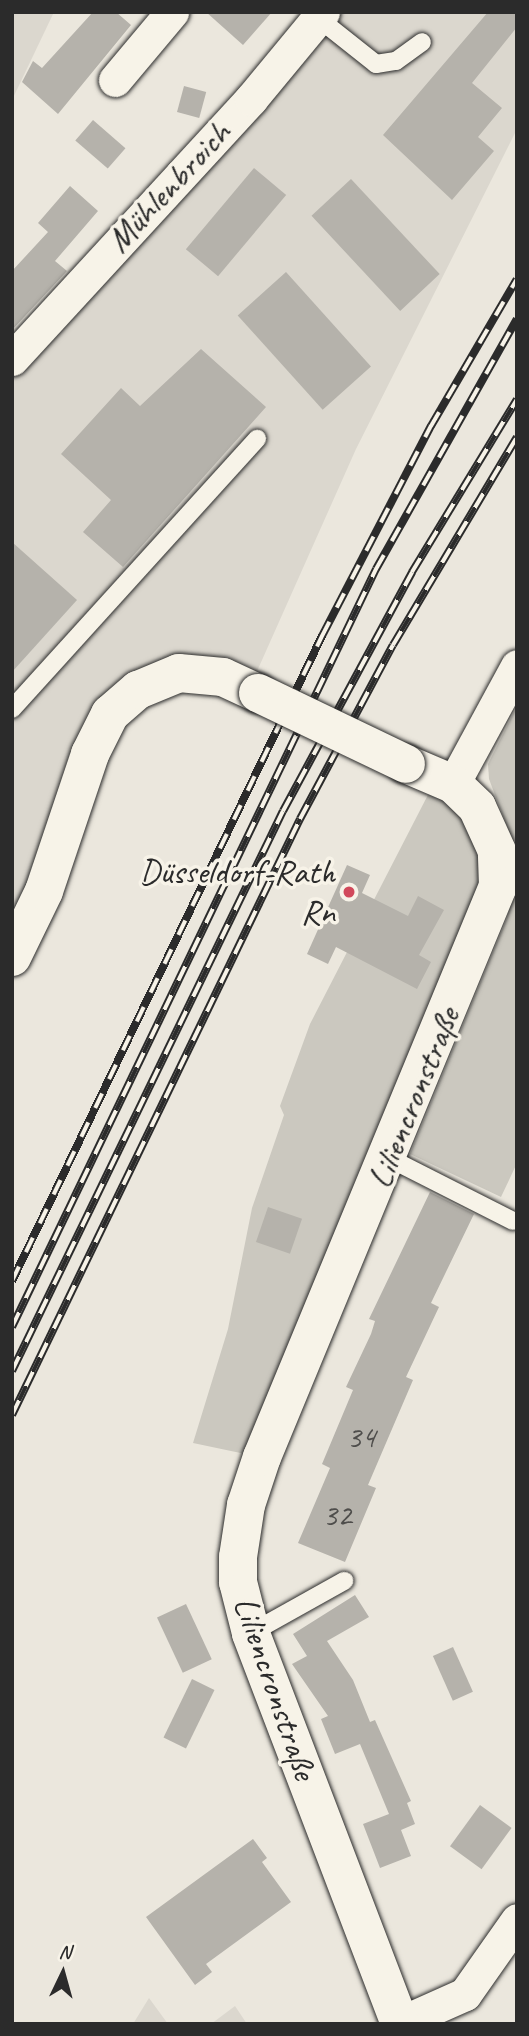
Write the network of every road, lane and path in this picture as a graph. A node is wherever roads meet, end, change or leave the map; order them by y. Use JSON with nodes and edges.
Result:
{"nodes":[{"id":1,"x":172,"y":12,"type":"edge"},
{"id":2,"x":320,"y":15,"type":"edge"},
{"id":3,"x":422,"y":42,"type":"dead end"},
{"id":4,"x":115,"y":80,"type":"dead end"},
{"id":5,"x":12,"y":359,"type":"edge"},
{"id":6,"x":257,"y":439,"type":"dead end"},
{"id":7,"x":517,"y":666,"type":"edge"},
{"id":8,"x":12,"y":709,"type":"edge"},
{"id":9,"x":453,"y":784,"type":"junction"},
{"id":10,"x":12,"y":957,"type":"edge"},
{"id":11,"x":389,"y":1158,"type":"junction"},
{"id":12,"x":513,"y":1221,"type":"dead end"},
{"id":13,"x":344,"y":1581,"type":"dead end"},
{"id":14,"x":251,"y":1633,"type":"junction"},
{"id":15,"x":517,"y":1920,"type":"edge"},
{"id":16,"x":400,"y":2023,"type":"edge"}],
"edges":[{"from":1,"to":4,"type":"street"},
{"from":2,"to":3,"type":"lane"},
{"from":2,"to":5,"type":"street","name":"Mühlenbroich"},
{"from":6,"to":8,"type":"lane"},
{"from":7,"to":9,"type":"street"},
{"from":9,"to":10,"type":"main road","name":"Liliencronstraße","bridge":true},
{"from":9,"to":11,"type":"main road","name":"Liliencronstraße"},
{"from":11,"to":12,"type":"lane"},
{"from":11,"to":14,"type":"main road","name":"Liliencronstraße"},
{"from":13,"to":14,"type":"lane"},
{"from":14,"to":16,"type":"main road","name":"Liliencronstraße"},
{"from":15,"to":16,"type":"street"}]}
